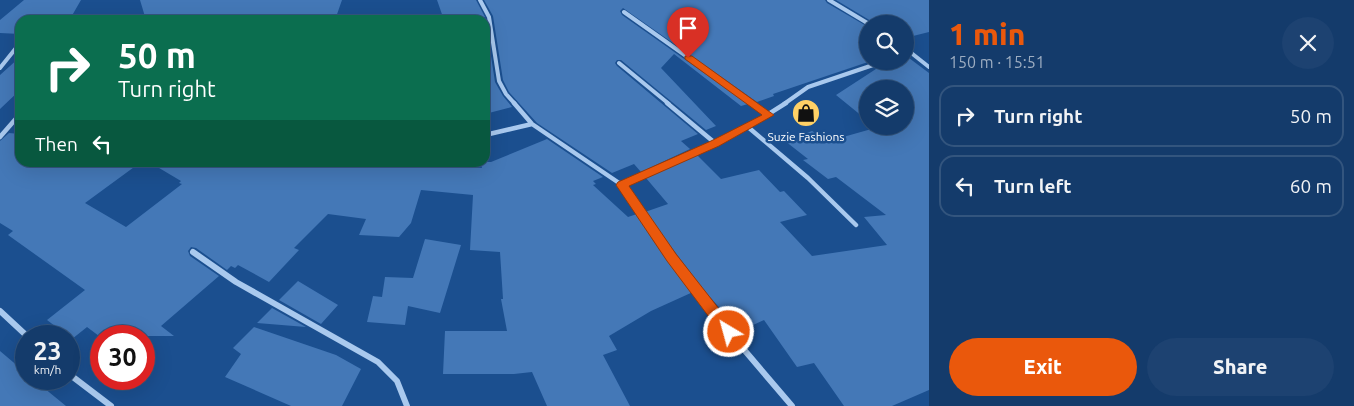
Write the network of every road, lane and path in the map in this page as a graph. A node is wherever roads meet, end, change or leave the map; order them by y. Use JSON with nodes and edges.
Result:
{"nodes":[{"id":1,"x":480,"y":0,"type":"edge"},
{"id":2,"x":829,"y":0,"type":"edge"},
{"id":3,"x":624,"y":12,"type":"dead end"},
{"id":4,"x":488,"y":15,"type":"edge"},
{"id":5,"x":859,"y":18,"type":"edge"},
{"id":6,"x":490,"y":23,"type":"edge"},
{"id":7,"x":15,"y":49,"type":"edge"},
{"id":8,"x":914,"y":55,"type":"edge"},
{"id":9,"x":619,"y":63,"type":"dead end"},
{"id":10,"x":929,"y":67,"type":"edge"},
{"id":11,"x":0,"y":68,"type":"edge"},
{"id":12,"x":859,"y":70,"type":"edge"},
{"id":13,"x":769,"y":115,"type":"junction"},
{"id":14,"x":15,"y":120,"type":"edge"},
{"id":15,"x":532,"y":124,"type":"junction"},
{"id":16,"x":748,"y":127,"type":"junction"},
{"id":17,"x":490,"y":134,"type":"edge"},
{"id":18,"x":0,"y":137,"type":"edge"},
{"id":19,"x":715,"y":143,"type":"junction"},
{"id":20,"x":622,"y":185,"type":"junction"},
{"id":21,"x":856,"y":225,"type":"dead end"},
{"id":22,"x":193,"y":252,"type":"dead end"},
{"id":23,"x":0,"y":311,"type":"edge"},
{"id":24,"x":15,"y":325,"type":"edge"},
{"id":25,"x":80,"y":382,"type":"edge"},
{"id":26,"x":112,"y":406,"type":"edge"},
{"id":27,"x":407,"y":406,"type":"edge"},
{"id":28,"x":792,"y":406,"type":"edge"}],
"edges":[{"from":1,"to":4,"type":"street"},
{"from":2,"to":5,"type":"street"},
{"from":3,"to":13,"type":"street"},
{"from":6,"to":15,"type":"street"},
{"from":7,"to":11,"type":"street"},
{"from":8,"to":10,"type":"street"},
{"from":9,"to":19,"type":"street"},
{"from":12,"to":13,"type":"street"},
{"from":13,"to":16,"type":"street"},
{"from":14,"to":18,"type":"street"},
{"from":15,"to":17,"type":"street"},
{"from":15,"to":20,"type":"street"},
{"from":16,"to":19,"type":"street"},
{"from":16,"to":21,"type":"street"},
{"from":19,"to":20,"type":"street"},
{"from":20,"to":28,"type":"street"},
{"from":22,"to":27,"type":"street"},
{"from":23,"to":24,"type":"street"},
{"from":25,"to":26,"type":"street"}]}
